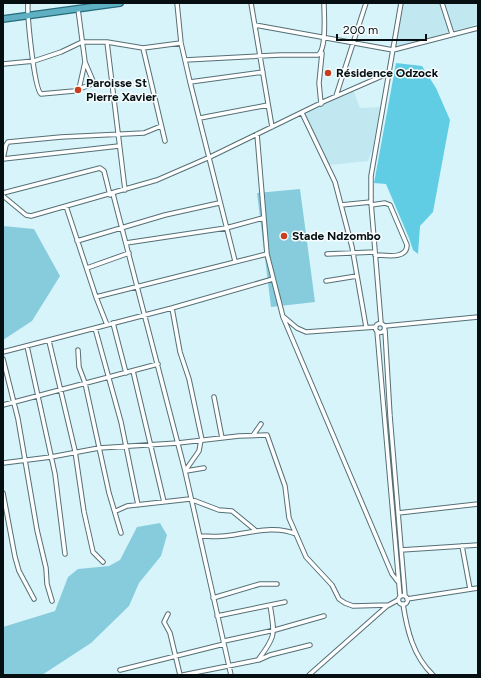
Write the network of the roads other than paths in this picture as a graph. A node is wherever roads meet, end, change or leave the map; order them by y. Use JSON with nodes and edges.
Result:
{"nodes":[{"id":1,"x":28,"y":3,"type":"edge"},
{"id":2,"x":120,"y":3,"type":"edge"},
{"id":3,"x":177,"y":3,"type":"edge"},
{"id":4,"x":251,"y":3,"type":"edge"},
{"id":5,"x":324,"y":3,"type":"edge"},
{"id":6,"x":366,"y":3,"type":"edge"},
{"id":7,"x":401,"y":3,"type":"edge"},
{"id":8,"x":442,"y":3,"type":"edge"},
{"id":9,"x":89,"y":5,"type":"edge"},
{"id":10,"x":78,"y":9,"type":"junction"},
{"id":11,"x":28,"y":16,"type":"junction"},
{"id":12,"x":3,"y":19,"type":"edge"},
{"id":13,"x":255,"y":25,"type":"junction"},
{"id":14,"x":478,"y":28,"type":"edge"},
{"id":15,"x":452,"y":34,"type":"junction"},
{"id":16,"x":323,"y":38,"type":"junction"},
{"id":17,"x":82,"y":42,"type":"junction"},
{"id":18,"x":107,"y":42,"type":"junction"},
{"id":19,"x":181,"y":43,"type":"junction"},
{"id":20,"x":354,"y":43,"type":"junction"},
{"id":21,"x":142,"y":48,"type":"junction"},
{"id":22,"x":393,"y":50,"type":"junction"},
{"id":23,"x":322,"y":53,"type":"junction"},
{"id":24,"x":260,"y":56,"type":"junction"},
{"id":25,"x":185,"y":60,"type":"junction"},
{"id":26,"x":34,"y":61,"type":"junction"},
{"id":27,"x":85,"y":62,"type":"junction"},
{"id":28,"x":3,"y":64,"type":"edge"},
{"id":29,"x":263,"y":72,"type":"junction"},
{"id":30,"x":389,"y":73,"type":"junction"},
{"id":31,"x":190,"y":82,"type":"junction"},
{"id":32,"x":79,"y":89,"type":"junction"},
{"id":33,"x":336,"y":96,"type":"junction"},
{"id":34,"x":321,"y":104,"type":"junction"},
{"id":35,"x":268,"y":105,"type":"junction"},
{"id":36,"x":302,"y":113,"type":"junction"},
{"id":37,"x":200,"y":118,"type":"junction"},
{"id":38,"x":161,"y":126,"type":"junction"},
{"id":39,"x":272,"y":127,"type":"junction"},
{"id":40,"x":256,"y":134,"type":"junction"},
{"id":41,"x":119,"y":135,"type":"junction"},
{"id":42,"x":165,"y":141,"type":"dead end"},
{"id":43,"x":119,"y":146,"type":"junction"},
{"id":44,"x":210,"y":158,"type":"junction"},
{"id":45,"x":3,"y":159,"type":"edge"},
{"id":46,"x":125,"y":190,"type":"junction"},
{"id":47,"x":111,"y":194,"type":"junction"},
{"id":48,"x":3,"y":195,"type":"edge"},
{"id":49,"x":219,"y":203,"type":"junction"},
{"id":50,"x":371,"y":203,"type":"junction"},
{"id":51,"x":341,"y":205,"type":"junction"},
{"id":52,"x":66,"y":206,"type":"junction"},
{"id":53,"x":263,"y":218,"type":"junction"},
{"id":54,"x":122,"y":227,"type":"junction"},
{"id":55,"x":226,"y":228,"type":"junction"},
{"id":56,"x":77,"y":241,"type":"junction"},
{"id":57,"x":126,"y":243,"type":"junction"},
{"id":58,"x":129,"y":253,"type":"junction"},
{"id":59,"x":353,"y":253,"type":"junction"},
{"id":60,"x":375,"y":253,"type":"junction"},
{"id":61,"x":267,"y":254,"type":"junction"},
{"id":62,"x":326,"y":254,"type":"dead end"},
{"id":63,"x":235,"y":261,"type":"junction"},
{"id":64,"x":87,"y":268,"type":"junction"},
{"id":65,"x":357,"y":276,"type":"junction"},
{"id":66,"x":273,"y":279,"type":"junction"},
{"id":67,"x":326,"y":281,"type":"dead end"},
{"id":68,"x":137,"y":286,"type":"junction"},
{"id":69,"x":96,"y":297,"type":"junction"},
{"id":70,"x":172,"y":308,"type":"junction"},
{"id":71,"x":144,"y":315,"type":"junction"},
{"id":72,"x":283,"y":317,"type":"junction"},
{"id":73,"x":478,"y":317,"type":"edge"},
{"id":74,"x":113,"y":323,"type":"junction"},
{"id":75,"x":381,"y":323,"type":"junction"},
{"id":76,"x":107,"y":325,"type":"junction"},
{"id":77,"x":366,"y":327,"type":"junction"},
{"id":78,"x":376,"y":327,"type":"junction"},
{"id":79,"x":95,"y":328,"type":"junction"},
{"id":80,"x":385,"y":328,"type":"junction"},
{"id":81,"x":377,"y":331,"type":"junction"},
{"id":82,"x":49,"y":341,"type":"junction"},
{"id":83,"x":27,"y":346,"type":"junction"},
{"id":84,"x":78,"y":350,"type":"dead end"},
{"id":85,"x":3,"y":352,"type":"edge"},
{"id":86,"x":3,"y":359,"type":"edge"},
{"id":87,"x":158,"y":364,"type":"junction"},
{"id":88,"x":133,"y":371,"type":"junction"},
{"id":89,"x":126,"y":373,"type":"junction"},
{"id":90,"x":108,"y":377,"type":"junction"},
{"id":91,"x":85,"y":383,"type":"junction"},
{"id":92,"x":60,"y":390,"type":"junction"},
{"id":93,"x":38,"y":396,"type":"junction"},
{"id":94,"x":214,"y":397,"type":"dead end"},
{"id":95,"x":14,"y":403,"type":"junction"},
{"id":96,"x":3,"y":405,"type":"edge"},
{"id":97,"x":261,"y":424,"type":"dead end"},
{"id":98,"x":254,"y":434,"type":"junction"},
{"id":99,"x":222,"y":438,"type":"junction"},
{"id":100,"x":201,"y":440,"type":"junction"},
{"id":101,"x":178,"y":443,"type":"junction"},
{"id":102,"x":151,"y":444,"type":"junction"},
{"id":103,"x":125,"y":446,"type":"junction"},
{"id":104,"x":99,"y":448,"type":"junction"},
{"id":105,"x":75,"y":451,"type":"junction"},
{"id":106,"x":51,"y":457,"type":"junction"},
{"id":107,"x":26,"y":460,"type":"junction"},
{"id":108,"x":3,"y":463,"type":"edge"},
{"id":109,"x":204,"y":468,"type":"dead end"},
{"id":110,"x":185,"y":471,"type":"junction"},
{"id":111,"x":3,"y":493,"type":"edge"},
{"id":112,"x":190,"y":498,"type":"junction"},
{"id":113,"x":164,"y":502,"type":"junction"},
{"id":114,"x":478,"y":504,"type":"edge"},
{"id":115,"x":138,"y":505,"type":"junction"},
{"id":116,"x":4,"y":510,"type":"edge"},
{"id":117,"x":116,"y":511,"type":"junction"},
{"id":118,"x":398,"y":513,"type":"junction"},
{"id":119,"x":255,"y":530,"type":"junction"},
{"id":120,"x":121,"y":533,"type":"dead end"},
{"id":121,"x":296,"y":534,"type":"junction"},
{"id":122,"x":200,"y":536,"type":"junction"},
{"id":123,"x":478,"y":544,"type":"edge"},
{"id":124,"x":462,"y":546,"type":"junction"},
{"id":125,"x":401,"y":550,"type":"junction"},
{"id":126,"x":65,"y":554,"type":"dead end"},
{"id":127,"x":103,"y":562,"type":"dead end"},
{"id":128,"x":276,"y":582,"type":"dead end"},
{"id":129,"x":399,"y":583,"type":"junction"},
{"id":130,"x":478,"y":588,"type":"edge"},
{"id":131,"x":470,"y":590,"type":"junction"},
{"id":132,"x":403,"y":597,"type":"junction"},
{"id":133,"x":213,"y":598,"type":"junction"},
{"id":134,"x":34,"y":599,"type":"dead end"},
{"id":135,"x":52,"y":601,"type":"dead end"},
{"id":136,"x":285,"y":602,"type":"dead end"},
{"id":137,"x":403,"y":604,"type":"junction"},
{"id":138,"x":270,"y":605,"type":"junction"},
{"id":139,"x":389,"y":605,"type":"junction"},
{"id":140,"x":168,"y":614,"type":"dead end"},
{"id":141,"x":217,"y":616,"type":"junction"},
{"id":142,"x":324,"y":616,"type":"dead end"},
{"id":143,"x":274,"y":630,"type":"junction"},
{"id":144,"x":224,"y":643,"type":"junction"},
{"id":145,"x":310,"y":645,"type":"dead end"},
{"id":146,"x":174,"y":656,"type":"junction"},
{"id":147,"x":258,"y":660,"type":"junction"},
{"id":148,"x":229,"y":665,"type":"junction"},
{"id":149,"x":120,"y":670,"type":"dead end"},
{"id":150,"x":180,"y":675,"type":"edge"},
{"id":151,"x":183,"y":675,"type":"edge"},
{"id":152,"x":231,"y":675,"type":"edge"},
{"id":153,"x":309,"y":675,"type":"edge"},
{"id":154,"x":433,"y":675,"type":"edge"}],
"edges":[{"from":1,"to":11,"type":"street"},
{"from":2,"to":9,"type":"highway"},
{"from":3,"to":19,"type":"street"},
{"from":4,"to":13,"type":"street"},
{"from":5,"to":16,"type":"street"},
{"from":6,"to":20,"type":"street"},
{"from":7,"to":22,"type":"street"},
{"from":8,"to":15,"type":"street"},
{"from":9,"to":10,"type":"highway"},
{"from":10,"to":11,"type":"highway"},
{"from":10,"to":17,"type":"street"},
{"from":11,"to":12,"type":"highway"},
{"from":11,"to":26,"type":"street"},
{"from":13,"to":16,"type":"street"},
{"from":13,"to":24,"type":"street"},
{"from":14,"to":15,"type":"street"},
{"from":15,"to":22,"type":"street"},
{"from":16,"to":20,"type":"street"},
{"from":16,"to":23,"type":"street"},
{"from":17,"to":18,"type":"street"},
{"from":17,"to":26,"type":"street"},
{"from":17,"to":27,"type":"street"},
{"from":18,"to":21,"type":"street"},
{"from":18,"to":41,"type":"street"},
{"from":19,"to":21,"type":"street"},
{"from":19,"to":25,"type":"street"},
{"from":20,"to":22,"type":"street"},
{"from":20,"to":33,"type":"street"},
{"from":21,"to":38,"type":"street"},
{"from":22,"to":30,"type":"street"},
{"from":23,"to":24,"type":"street"},
{"from":23,"to":34,"type":"street"},
{"from":24,"to":25,"type":"street"},
{"from":24,"to":29,"type":"street"},
{"from":25,"to":31,"type":"street"},
{"from":26,"to":28,"type":"street"},
{"from":26,"to":32,"type":"street"},
{"from":27,"to":32,"type":"street"},
{"from":27,"to":32,"type":"street"},
{"from":29,"to":31,"type":"street"},
{"from":29,"to":35,"type":"street"},
{"from":30,"to":33,"type":"street"},
{"from":30,"to":50,"type":"street"},
{"from":31,"to":37,"type":"street"},
{"from":33,"to":34,"type":"street"},
{"from":34,"to":36,"type":"street"},
{"from":35,"to":37,"type":"street"},
{"from":35,"to":39,"type":"street"},
{"from":36,"to":39,"type":"street"},
{"from":36,"to":51,"type":"street"},
{"from":37,"to":44,"type":"street"},
{"from":38,"to":41,"type":"street"},
{"from":38,"to":42,"type":"street"},
{"from":39,"to":40,"type":"street"},
{"from":40,"to":44,"type":"street"},
{"from":40,"to":53,"type":"street"},
{"from":41,"to":43,"type":"street"},
{"from":41,"to":45,"type":"street"},
{"from":43,"to":45,"type":"street"},
{"from":43,"to":46,"type":"street"},
{"from":44,"to":46,"type":"street"},
{"from":44,"to":49,"type":"street"},
{"from":46,"to":47,"type":"street"},
{"from":47,"to":48,"type":"street"},
{"from":47,"to":52,"type":"street"},
{"from":47,"to":54,"type":"street"},
{"from":48,"to":52,"type":"street"},
{"from":49,"to":54,"type":"street"},
{"from":49,"to":55,"type":"street"},
{"from":50,"to":51,"type":"street"},
{"from":50,"to":60,"type":"street"},
{"from":50,"to":60,"type":"street"},
{"from":51,"to":59,"type":"street"},
{"from":52,"to":56,"type":"street"},
{"from":53,"to":55,"type":"street"},
{"from":53,"to":61,"type":"street"},
{"from":54,"to":56,"type":"street"},
{"from":54,"to":57,"type":"street"},
{"from":55,"to":57,"type":"street"},
{"from":55,"to":63,"type":"street"},
{"from":56,"to":64,"type":"street"},
{"from":57,"to":58,"type":"street"},
{"from":58,"to":64,"type":"street"},
{"from":58,"to":68,"type":"street"},
{"from":59,"to":60,"type":"street"},
{"from":59,"to":62,"type":"street"},
{"from":59,"to":65,"type":"street"},
{"from":60,"to":75,"type":"street"},
{"from":61,"to":63,"type":"street"},
{"from":61,"to":66,"type":"street"},
{"from":63,"to":68,"type":"street"},
{"from":64,"to":69,"type":"street"},
{"from":65,"to":67,"type":"street"},
{"from":65,"to":77,"type":"street"},
{"from":66,"to":70,"type":"street"},
{"from":66,"to":72,"type":"street"},
{"from":68,"to":69,"type":"street"},
{"from":68,"to":71,"type":"street"},
{"from":69,"to":76,"type":"street"},
{"from":70,"to":71,"type":"street"},
{"from":70,"to":100,"type":"street"},
{"from":71,"to":74,"type":"street"},
{"from":71,"to":87,"type":"street"},
{"from":72,"to":77,"type":"street"},
{"from":72,"to":129,"type":"street"},
{"from":73,"to":80,"type":"street"},
{"from":74,"to":76,"type":"street"},
{"from":74,"to":89,"type":"street"},
{"from":75,"to":78,"type":"street"},
{"from":75,"to":80,"type":"street"},
{"from":76,"to":79,"type":"street"},
{"from":77,"to":78,"type":"street"},
{"from":78,"to":81,"type":"street"},
{"from":79,"to":82,"type":"street"},
{"from":79,"to":90,"type":"street"},
{"from":80,"to":81,"type":"street"},
{"from":80,"to":118,"type":"street"},
{"from":81,"to":129,"type":"street"},
{"from":82,"to":83,"type":"street"},
{"from":82,"to":92,"type":"street"},
{"from":83,"to":85,"type":"street"},
{"from":83,"to":93,"type":"street"},
{"from":84,"to":91,"type":"street"},
{"from":86,"to":95,"type":"street"},
{"from":87,"to":88,"type":"street"},
{"from":87,"to":101,"type":"street"},
{"from":88,"to":89,"type":"street"},
{"from":88,"to":102,"type":"street"},
{"from":89,"to":90,"type":"street"},
{"from":90,"to":91,"type":"street"},
{"from":90,"to":103,"type":"street"},
{"from":91,"to":92,"type":"street"},
{"from":91,"to":104,"type":"street"},
{"from":92,"to":93,"type":"street"},
{"from":92,"to":105,"type":"street"},
{"from":93,"to":95,"type":"street"},
{"from":93,"to":106,"type":"street"},
{"from":94,"to":99,"type":"street"},
{"from":95,"to":96,"type":"street"},
{"from":95,"to":107,"type":"street"},
{"from":97,"to":98,"type":"street"},
{"from":98,"to":99,"type":"street"},
{"from":98,"to":121,"type":"street"},
{"from":99,"to":100,"type":"street"},
{"from":100,"to":101,"type":"street"},
{"from":100,"to":110,"type":"street"},
{"from":101,"to":102,"type":"street"},
{"from":101,"to":110,"type":"street"},
{"from":102,"to":103,"type":"street"},
{"from":102,"to":113,"type":"street"},
{"from":103,"to":104,"type":"street"},
{"from":103,"to":115,"type":"street"},
{"from":104,"to":105,"type":"street"},
{"from":104,"to":117,"type":"street"},
{"from":105,"to":106,"type":"street"},
{"from":105,"to":127,"type":"street"},
{"from":106,"to":107,"type":"street"},
{"from":106,"to":126,"type":"street"},
{"from":107,"to":108,"type":"street"},
{"from":107,"to":135,"type":"street"},
{"from":109,"to":110,"type":"street"},
{"from":110,"to":112,"type":"street"},
{"from":111,"to":116,"type":"street"},
{"from":112,"to":113,"type":"street"},
{"from":112,"to":119,"type":"street"},
{"from":112,"to":122,"type":"street"},
{"from":113,"to":115,"type":"street"},
{"from":114,"to":118,"type":"street"},
{"from":115,"to":117,"type":"street"},
{"from":116,"to":134,"type":"street"},
{"from":117,"to":120,"type":"street"},
{"from":118,"to":125,"type":"street"},
{"from":119,"to":121,"type":"street"},
{"from":119,"to":122,"type":"street"},
{"from":121,"to":139,"type":"street"},
{"from":122,"to":133,"type":"street"},
{"from":123,"to":124,"type":"street"},
{"from":124,"to":125,"type":"street"},
{"from":124,"to":131,"type":"street"},
{"from":125,"to":132,"type":"street"},
{"from":128,"to":133,"type":"street"},
{"from":129,"to":132,"type":"street"},
{"from":130,"to":131,"type":"street"},
{"from":131,"to":132,"type":"street"},
{"from":132,"to":137,"type":"street"},
{"from":132,"to":137,"type":"street"},
{"from":132,"to":139,"type":"street"},
{"from":133,"to":141,"type":"street"},
{"from":136,"to":138,"type":"street"},
{"from":137,"to":154,"type":"street"},
{"from":138,"to":141,"type":"street"},
{"from":138,"to":143,"type":"street"},
{"from":139,"to":153,"type":"street"},
{"from":140,"to":146,"type":"street"},
{"from":141,"to":144,"type":"street"},
{"from":142,"to":143,"type":"street"},
{"from":143,"to":144,"type":"street"},
{"from":143,"to":147,"type":"street"},
{"from":144,"to":146,"type":"street"},
{"from":144,"to":148,"type":"street"},
{"from":145,"to":147,"type":"street"},
{"from":146,"to":149,"type":"street"},
{"from":146,"to":150,"type":"street"},
{"from":147,"to":148,"type":"street"},
{"from":148,"to":151,"type":"street"},
{"from":148,"to":152,"type":"street"}]}
